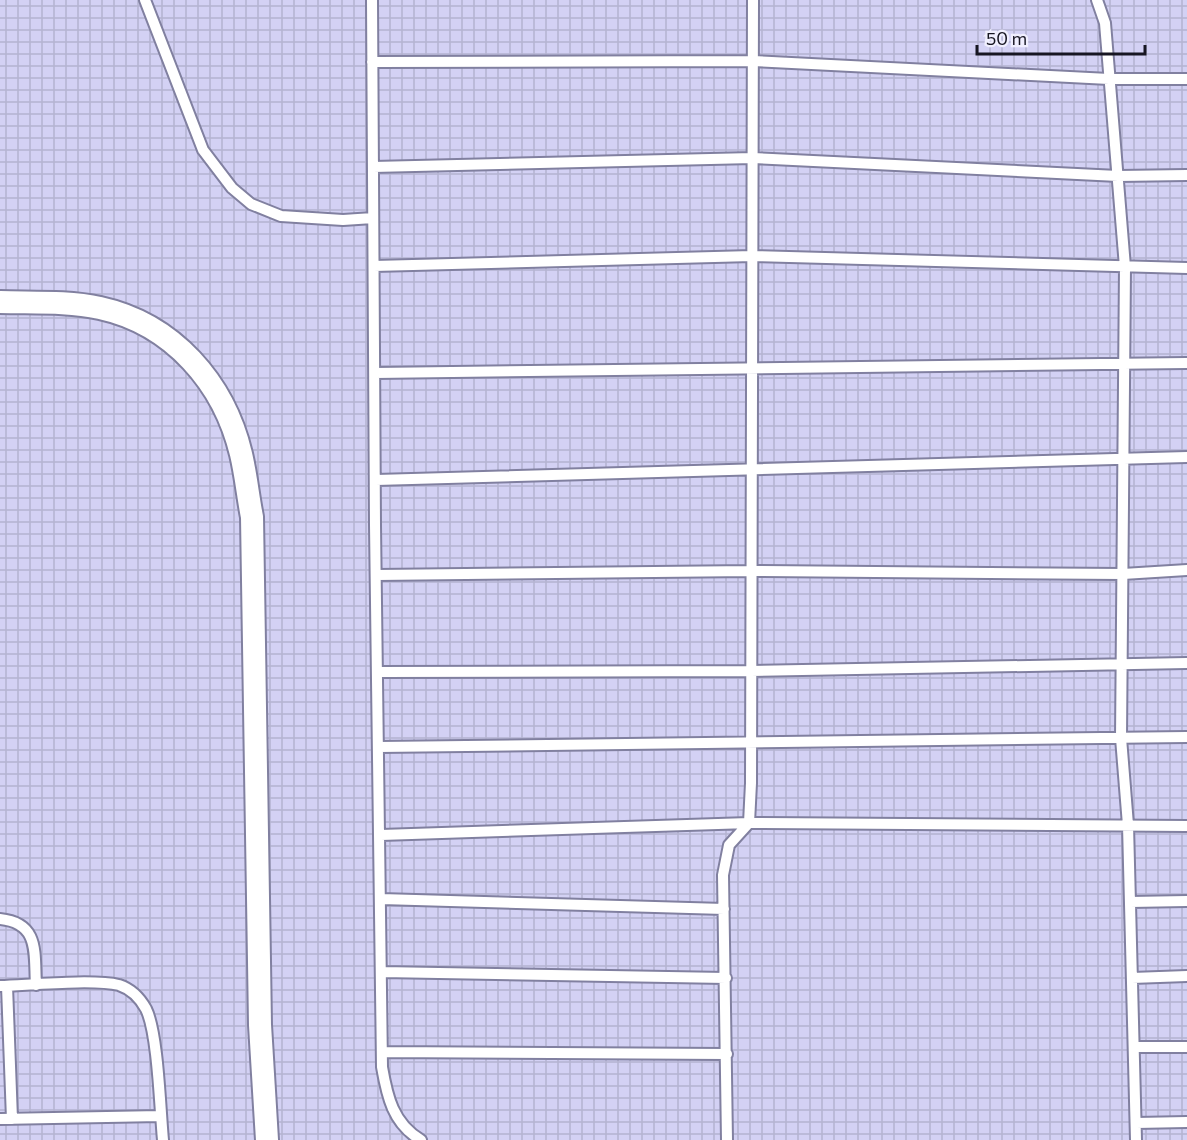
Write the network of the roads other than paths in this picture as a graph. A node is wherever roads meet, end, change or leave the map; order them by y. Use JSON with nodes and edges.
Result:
{"nodes":[{"id":1,"x":146,"y":0,"type":"edge"},
{"id":2,"x":372,"y":0,"type":"edge"},
{"id":3,"x":753,"y":0,"type":"edge"},
{"id":4,"x":1097,"y":0,"type":"edge"},
{"id":5,"x":753,"y":61,"type":"junction"},
{"id":6,"x":372,"y":62,"type":"junction"},
{"id":7,"x":1109,"y":79,"type":"junction"},
{"id":8,"x":1187,"y":79,"type":"edge"},
{"id":9,"x":753,"y":158,"type":"junction"},
{"id":10,"x":373,"y":167,"type":"junction"},
{"id":11,"x":1187,"y":175,"type":"edge"},
{"id":12,"x":1118,"y":176,"type":"junction"},
{"id":13,"x":373,"y":218,"type":"junction"},
{"id":14,"x":752,"y":256,"type":"junction"},
{"id":15,"x":374,"y":266,"type":"junction"},
{"id":16,"x":1125,"y":267,"type":"junction"},
{"id":17,"x":1187,"y":268,"type":"edge"},
{"id":18,"x":0,"y":302,"type":"edge"},
{"id":19,"x":1187,"y":363,"type":"edge"},
{"id":20,"x":1125,"y":364,"type":"junction"},
{"id":21,"x":752,"y":367,"type":"junction"},
{"id":22,"x":375,"y":373,"type":"junction"},
{"id":23,"x":1187,"y":457,"type":"edge"},
{"id":24,"x":1124,"y":459,"type":"junction"},
{"id":25,"x":752,"y":468,"type":"junction"},
{"id":26,"x":376,"y":480,"type":"junction"},
{"id":27,"x":1187,"y":570,"type":"edge"},
{"id":28,"x":751,"y":571,"type":"junction"},
{"id":29,"x":1123,"y":574,"type":"junction"},
{"id":30,"x":377,"y":575,"type":"junction"},
{"id":31,"x":1187,"y":663,"type":"edge"},
{"id":32,"x":1122,"y":665,"type":"junction"},
{"id":33,"x":751,"y":671,"type":"junction"},
{"id":34,"x":378,"y":672,"type":"junction"},
{"id":35,"x":1187,"y":737,"type":"edge"},
{"id":36,"x":1121,"y":738,"type":"junction"},
{"id":37,"x":751,"y":744,"type":"junction"},
{"id":38,"x":379,"y":747,"type":"junction"},
{"id":39,"x":749,"y":823,"type":"junction"},
{"id":40,"x":1128,"y":825,"type":"junction"},
{"id":41,"x":1187,"y":825,"type":"edge"},
{"id":42,"x":381,"y":835,"type":"junction"},
{"id":43,"x":381,"y":899,"type":"junction"},
{"id":44,"x":1130,"y":902,"type":"junction"},
{"id":45,"x":1187,"y":902,"type":"edge"},
{"id":46,"x":724,"y":909,"type":"junction"},
{"id":47,"x":0,"y":919,"type":"edge"},
{"id":48,"x":382,"y":972,"type":"junction"},
{"id":49,"x":1187,"y":976,"type":"edge"},
{"id":50,"x":726,"y":978,"type":"junction"},
{"id":51,"x":1132,"y":978,"type":"junction"},
{"id":52,"x":36,"y":985,"type":"junction"},
{"id":53,"x":3,"y":986,"type":"edge"},
{"id":54,"x":1134,"y":1047,"type":"junction"},
{"id":55,"x":1187,"y":1047,"type":"edge"},
{"id":56,"x":382,"y":1052,"type":"junction"},
{"id":57,"x":727,"y":1054,"type":"junction"},
{"id":58,"x":160,"y":1116,"type":"junction"},
{"id":59,"x":0,"y":1119,"type":"edge"},
{"id":60,"x":12,"y":1119,"type":"junction"},
{"id":61,"x":1187,"y":1122,"type":"edge"},
{"id":62,"x":1136,"y":1123,"type":"junction"},
{"id":63,"x":163,"y":1140,"type":"edge"},
{"id":64,"x":267,"y":1140,"type":"edge"},
{"id":65,"x":421,"y":1140,"type":"edge"},
{"id":66,"x":727,"y":1140,"type":"edge"},
{"id":67,"x":1136,"y":1140,"type":"edge"}],
"edges":[{"from":1,"to":13,"type":"lane"},
{"from":2,"to":6,"type":"lane"},
{"from":3,"to":5,"type":"lane"},
{"from":4,"to":7,"type":"lane"},
{"from":5,"to":6,"type":"lane"},
{"from":5,"to":7,"type":"lane"},
{"from":5,"to":9,"type":"lane"},
{"from":6,"to":10,"type":"lane"},
{"from":7,"to":8,"type":"lane"},
{"from":7,"to":12,"type":"lane"},
{"from":9,"to":10,"type":"lane"},
{"from":9,"to":12,"type":"lane"},
{"from":9,"to":14,"type":"lane"},
{"from":10,"to":13,"type":"lane"},
{"from":11,"to":12,"type":"lane"},
{"from":12,"to":16,"type":"lane"},
{"from":13,"to":15,"type":"lane"},
{"from":14,"to":15,"type":"lane"},
{"from":14,"to":16,"type":"lane"},
{"from":14,"to":21,"type":"lane"},
{"from":15,"to":22,"type":"lane"},
{"from":16,"to":17,"type":"lane"},
{"from":16,"to":20,"type":"lane"},
{"from":18,"to":64,"type":"street"},
{"from":19,"to":20,"type":"lane"},
{"from":20,"to":21,"type":"lane"},
{"from":20,"to":24,"type":"lane"},
{"from":21,"to":22,"type":"lane"},
{"from":21,"to":25,"type":"lane"},
{"from":22,"to":26,"type":"lane"},
{"from":23,"to":24,"type":"lane"},
{"from":24,"to":25,"type":"lane"},
{"from":24,"to":29,"type":"lane"},
{"from":25,"to":26,"type":"lane"},
{"from":25,"to":28,"type":"lane"},
{"from":26,"to":30,"type":"lane"},
{"from":27,"to":29,"type":"lane"},
{"from":28,"to":29,"type":"lane"},
{"from":28,"to":30,"type":"lane"},
{"from":28,"to":33,"type":"lane"},
{"from":29,"to":32,"type":"lane"},
{"from":30,"to":34,"type":"lane"},
{"from":31,"to":32,"type":"lane"},
{"from":32,"to":33,"type":"lane"},
{"from":32,"to":36,"type":"lane"},
{"from":33,"to":34,"type":"lane"},
{"from":33,"to":37,"type":"lane"},
{"from":34,"to":38,"type":"lane"},
{"from":35,"to":36,"type":"lane"},
{"from":36,"to":37,"type":"lane"},
{"from":36,"to":40,"type":"lane"},
{"from":37,"to":38,"type":"lane"},
{"from":37,"to":39,"type":"lane"},
{"from":38,"to":42,"type":"lane"},
{"from":39,"to":40,"type":"lane"},
{"from":39,"to":42,"type":"lane"},
{"from":39,"to":46,"type":"lane"},
{"from":40,"to":41,"type":"lane"},
{"from":40,"to":44,"type":"lane"},
{"from":42,"to":43,"type":"lane"},
{"from":43,"to":46,"type":"lane"},
{"from":43,"to":48,"type":"lane"},
{"from":44,"to":45,"type":"lane"},
{"from":44,"to":51,"type":"lane"},
{"from":46,"to":50,"type":"lane"},
{"from":47,"to":52,"type":"lane"},
{"from":48,"to":50,"type":"lane"},
{"from":48,"to":56,"type":"lane"},
{"from":49,"to":51,"type":"lane"},
{"from":50,"to":57,"type":"lane"},
{"from":51,"to":54,"type":"lane"},
{"from":52,"to":53,"type":"lane"},
{"from":52,"to":58,"type":"lane"},
{"from":53,"to":60,"type":"lane"},
{"from":54,"to":55,"type":"lane"},
{"from":54,"to":62,"type":"lane"},
{"from":56,"to":57,"type":"lane"},
{"from":56,"to":65,"type":"lane"},
{"from":57,"to":66,"type":"lane"},
{"from":58,"to":60,"type":"lane"},
{"from":58,"to":63,"type":"lane"},
{"from":59,"to":60,"type":"lane"},
{"from":61,"to":62,"type":"lane"},
{"from":62,"to":67,"type":"lane"}]}
